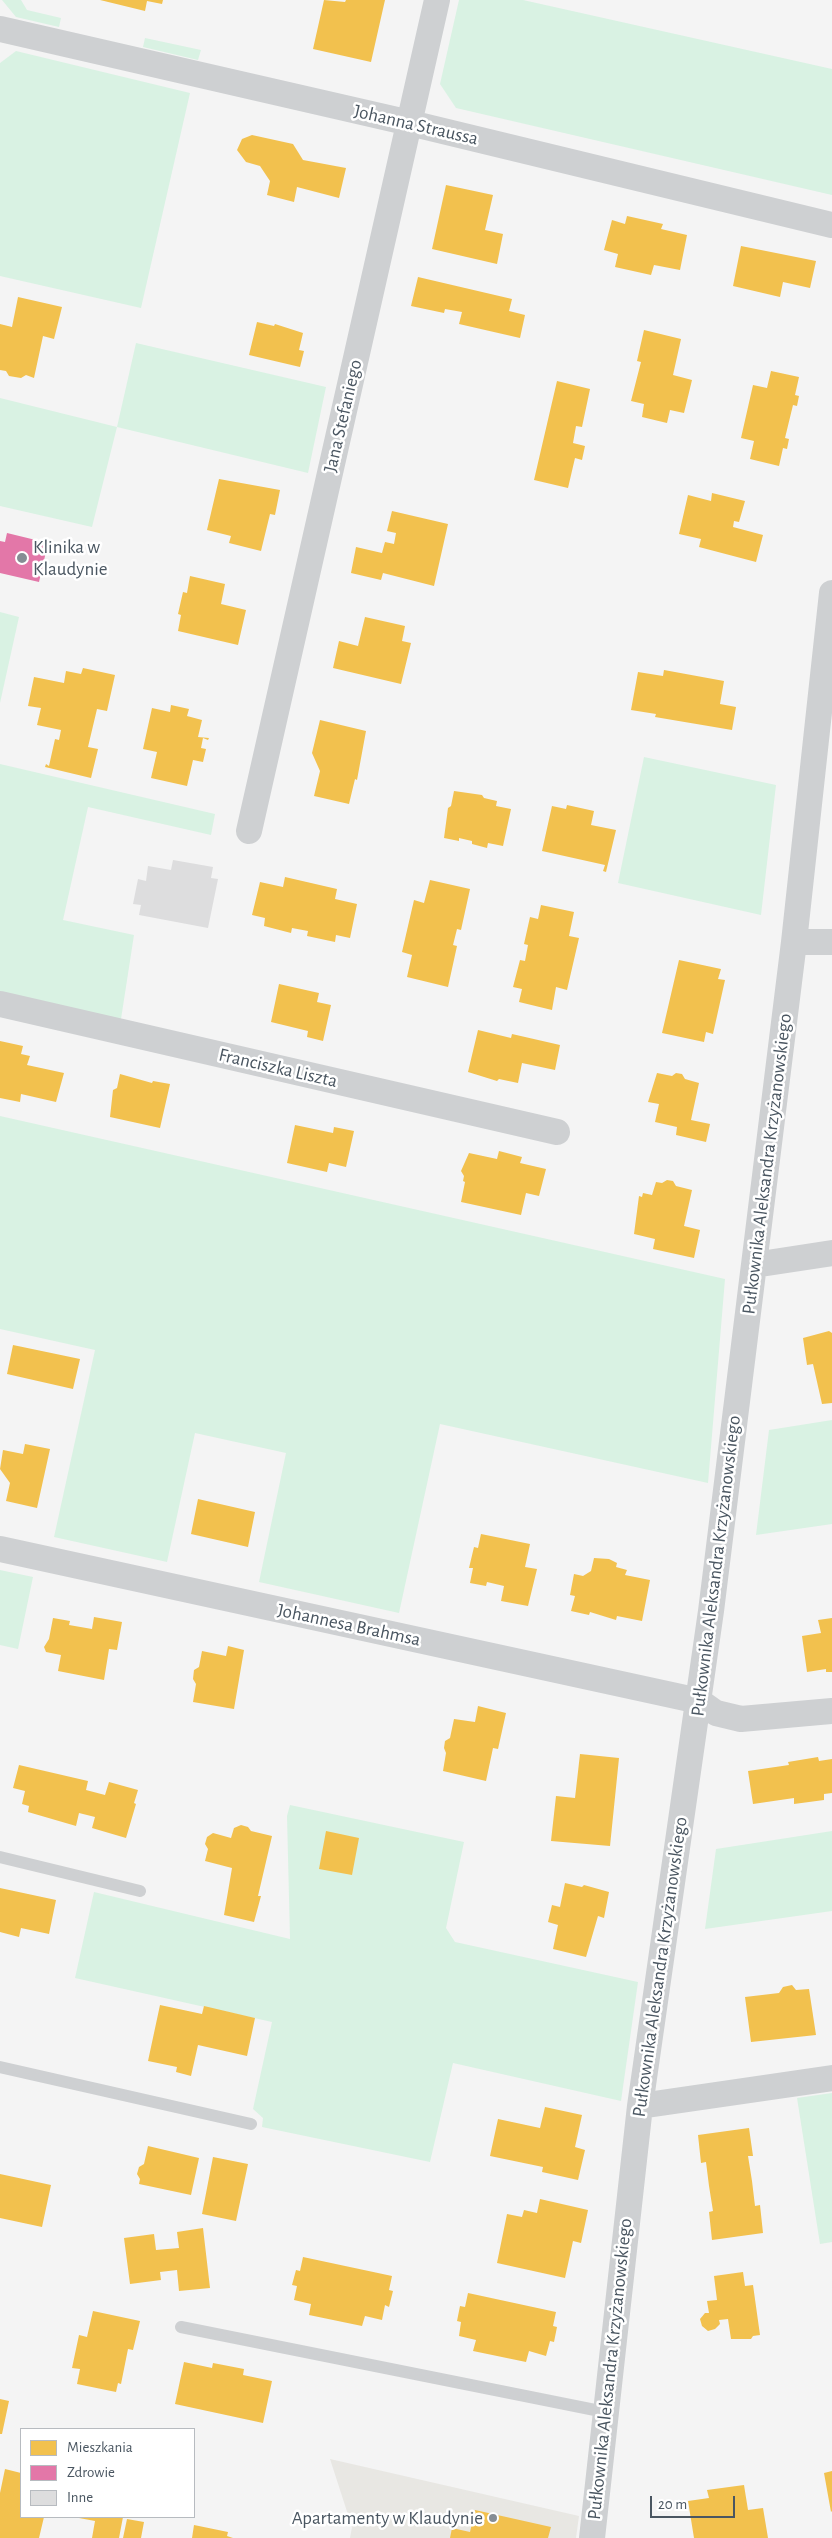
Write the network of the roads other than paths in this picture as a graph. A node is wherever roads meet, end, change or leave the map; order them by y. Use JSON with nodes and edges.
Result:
{"nodes":[{"id":1,"x":438,"y":0,"type":"edge"},
{"id":2,"x":0,"y":29,"type":"edge"},
{"id":3,"x":410,"y":123,"type":"junction"},
{"id":4,"x":832,"y":225,"type":"edge"},
{"id":5,"x":832,"y":593,"type":"edge"},
{"id":6,"x":830,"y":634,"type":"edge"},
{"id":7,"x":249,"y":831,"type":"dead end"},
{"id":8,"x":794,"y":942,"type":"junction"},
{"id":9,"x":832,"y":942,"type":"edge"},
{"id":10,"x":0,"y":1004,"type":"edge"},
{"id":11,"x":557,"y":1132,"type":"dead end"},
{"id":12,"x":832,"y":1253,"type":"edge"},
{"id":13,"x":754,"y":1264,"type":"junction"},
{"id":14,"x":0,"y":1549,"type":"edge"},
{"id":15,"x":698,"y":1701,"type":"junction"},
{"id":16,"x":832,"y":1711,"type":"edge"},
{"id":17,"x":0,"y":1858,"type":"edge"},
{"id":18,"x":140,"y":1891,"type":"dead end"},
{"id":19,"x":0,"y":2067,"type":"edge"},
{"id":20,"x":832,"y":2078,"type":"edge"},
{"id":21,"x":640,"y":2106,"type":"junction"},
{"id":22,"x":251,"y":2124,"type":"dead end"},
{"id":23,"x":181,"y":2327,"type":"dead end"},
{"id":24,"x":605,"y":2412,"type":"junction"},
{"id":25,"x":592,"y":2538,"type":"edge"}],
"edges":[{"from":1,"to":3,"type":"street","name":"Jana Stefaniego"},
{"from":2,"to":3,"type":"street","name":"Johanna Straussa"},
{"from":3,"to":4,"type":"street","name":"Johanna Straussa"},
{"from":3,"to":7,"type":"street","name":"Jana Stefaniego"},
{"from":5,"to":6,"type":"street","name":"Pułkownika Aleksandra Krzyżanowskiego"},
{"from":6,"to":8,"type":"street","name":"Pułkownika Aleksandra Krzyżanowskiego"},
{"from":8,"to":9,"type":"street"},
{"from":8,"to":13,"type":"street","name":"Pułkownika Aleksandra Krzyżanowskiego"},
{"from":10,"to":11,"type":"street","name":"Franciszka Liszta"},
{"from":12,"to":13,"type":"street"},
{"from":13,"to":15,"type":"street","name":"Pułkownika Aleksandra Krzyżanowskiego"},
{"from":14,"to":15,"type":"street","name":"Johannesa Brahmsa"},
{"from":15,"to":16,"type":"street","name":"Johannesa Brahmsa"},
{"from":15,"to":21,"type":"street","name":"Pułkownika Aleksandra Krzyżanowskiego"},
{"from":17,"to":18,"type":"lane"},
{"from":19,"to":22,"type":"lane"},
{"from":20,"to":21,"type":"street"},
{"from":21,"to":24,"type":"street","name":"Pułkownika Aleksandra Krzyżanowskiego"},
{"from":23,"to":24,"type":"lane"},
{"from":24,"to":25,"type":"street","name":"Pułkownika Aleksandra Krzyżanowskiego"}]}
